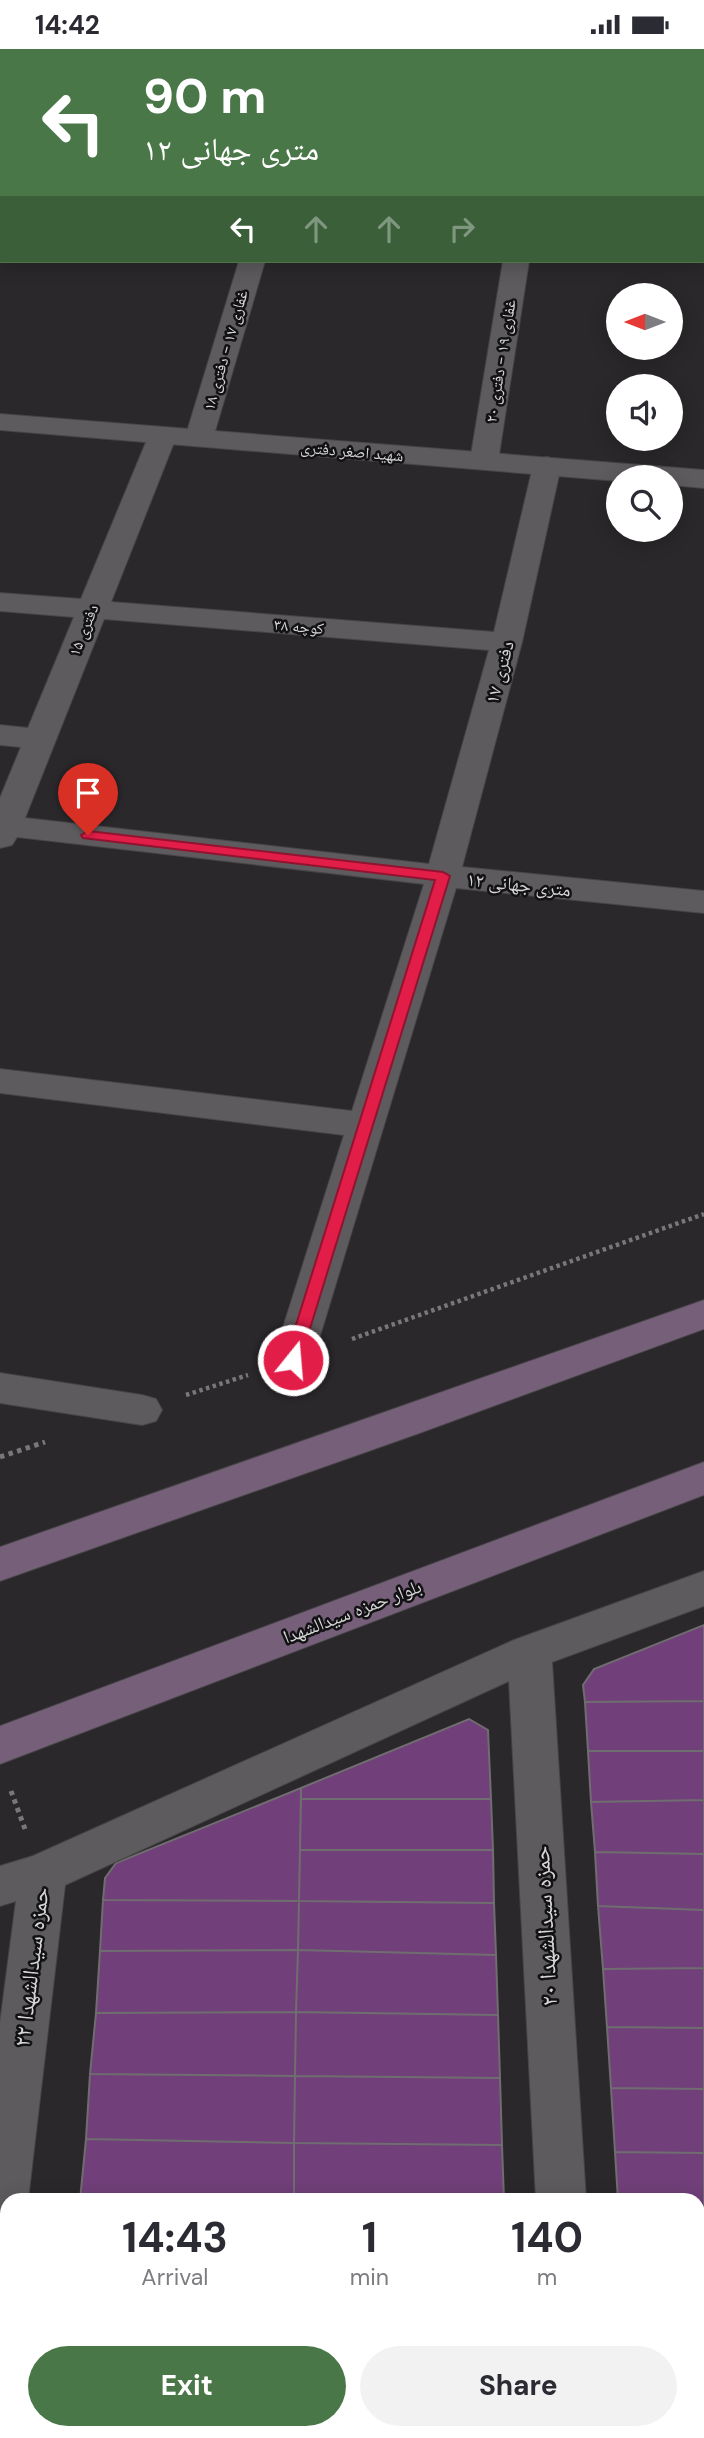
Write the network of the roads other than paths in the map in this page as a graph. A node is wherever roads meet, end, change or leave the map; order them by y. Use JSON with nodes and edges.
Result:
{"nodes":[{"id":1,"x":251,"y":263,"type":"edge"},
{"id":2,"x":516,"y":263,"type":"edge"},
{"id":3,"x":0,"y":422,"type":"edge"},
{"id":4,"x":163,"y":435,"type":"junction"},
{"id":5,"x":199,"y":438,"type":"junction"},
{"id":6,"x":484,"y":461,"type":"junction"},
{"id":7,"x":547,"y":466,"type":"junction"},
{"id":8,"x":704,"y":479,"type":"edge"},
{"id":9,"x":0,"y":602,"type":"edge"},
{"id":10,"x":91,"y":609,"type":"junction"},
{"id":11,"x":507,"y":642,"type":"junction"},
{"id":12,"x":0,"y":735,"type":"edge"},
{"id":13,"x":40,"y":739,"type":"junction"},
{"id":14,"x":2,"y":829,"type":"edge"},
{"id":15,"x":443,"y":876,"type":"junction"},
{"id":16,"x":704,"y":902,"type":"edge"},
{"id":17,"x":0,"y":1081,"type":"edge"},
{"id":18,"x":365,"y":1125,"type":"junction"},
{"id":19,"x":704,"y":1314,"type":"edge"},
{"id":20,"x":293,"y":1360,"type":"dead end"},
{"id":21,"x":0,"y":1388,"type":"edge"},
{"id":22,"x":142,"y":1410,"type":"dead end"},
{"id":23,"x":704,"y":1478,"type":"edge"},
{"id":24,"x":0,"y":1564,"type":"edge"},
{"id":25,"x":704,"y":1588,"type":"edge"},
{"id":26,"x":529,"y":1652,"type":"junction"},
{"id":27,"x":0,"y":1745,"type":"edge"},
{"id":28,"x":21,"y":1879,"type":"edge"},
{"id":29,"x":2,"y":2193,"type":"edge"},
{"id":30,"x":561,"y":2193,"type":"edge"}],
"edges":[{"from":1,"to":5,"type":"street","name":"غفاری ۱۷ - دفتری ۱۸"},
{"from":2,"to":6,"type":"street","name":"غفاری ۱۹ - دفتری ۲۰"},
{"from":3,"to":4,"type":"street","name":"شهید اصغر دفتری"},
{"from":4,"to":5,"type":"street","name":"شهید اصغر دفتری"},
{"from":4,"to":10,"type":"street","name":"دفتری ۱۵"},
{"from":5,"to":6,"type":"street","name":"شهید اصغر دفتری"},
{"from":6,"to":7,"type":"street","name":"شهید اصغر دفتری"},
{"from":7,"to":8,"type":"street","name":"شهید اصغر دفتری"},
{"from":7,"to":11,"type":"street","name":"دفتری ۱۷"},
{"from":9,"to":10,"type":"street","name":"کوچه ۳۸"},
{"from":10,"to":11,"type":"street","name":"کوچه ۳۸"},
{"from":10,"to":13,"type":"street","name":"دفتری ۱۵"},
{"from":11,"to":15,"type":"street","name":"دفتری ۱۷"},
{"from":12,"to":13,"type":"street"},
{"from":13,"to":14,"type":"street","name":"دفتری ۱۵"},
{"from":14,"to":15,"type":"street","name":"۱۲ متری جهانی"},
{"from":15,"to":16,"type":"street","name":"۱۲ متری جهانی"},
{"from":15,"to":18,"type":"street","name":"دفتری ۱۷"},
{"from":17,"to":18,"type":"street"},
{"from":18,"to":20,"type":"street","name":"دفتری ۱۷"},
{"from":19,"to":24,"type":"main road"},
{"from":21,"to":22,"type":"street"},
{"from":23,"to":27,"type":"main road","name":"بلوار حمزه سیدالشهدا"},
{"from":25,"to":26,"type":"street"},
{"from":26,"to":28,"type":"street"},
{"from":26,"to":30,"type":"street","name":"حمزه سیدالشهدا ۲۰"},
{"from":28,"to":29,"type":"street","name":"حمزه سیدالشهدا ۲۲"}]}
